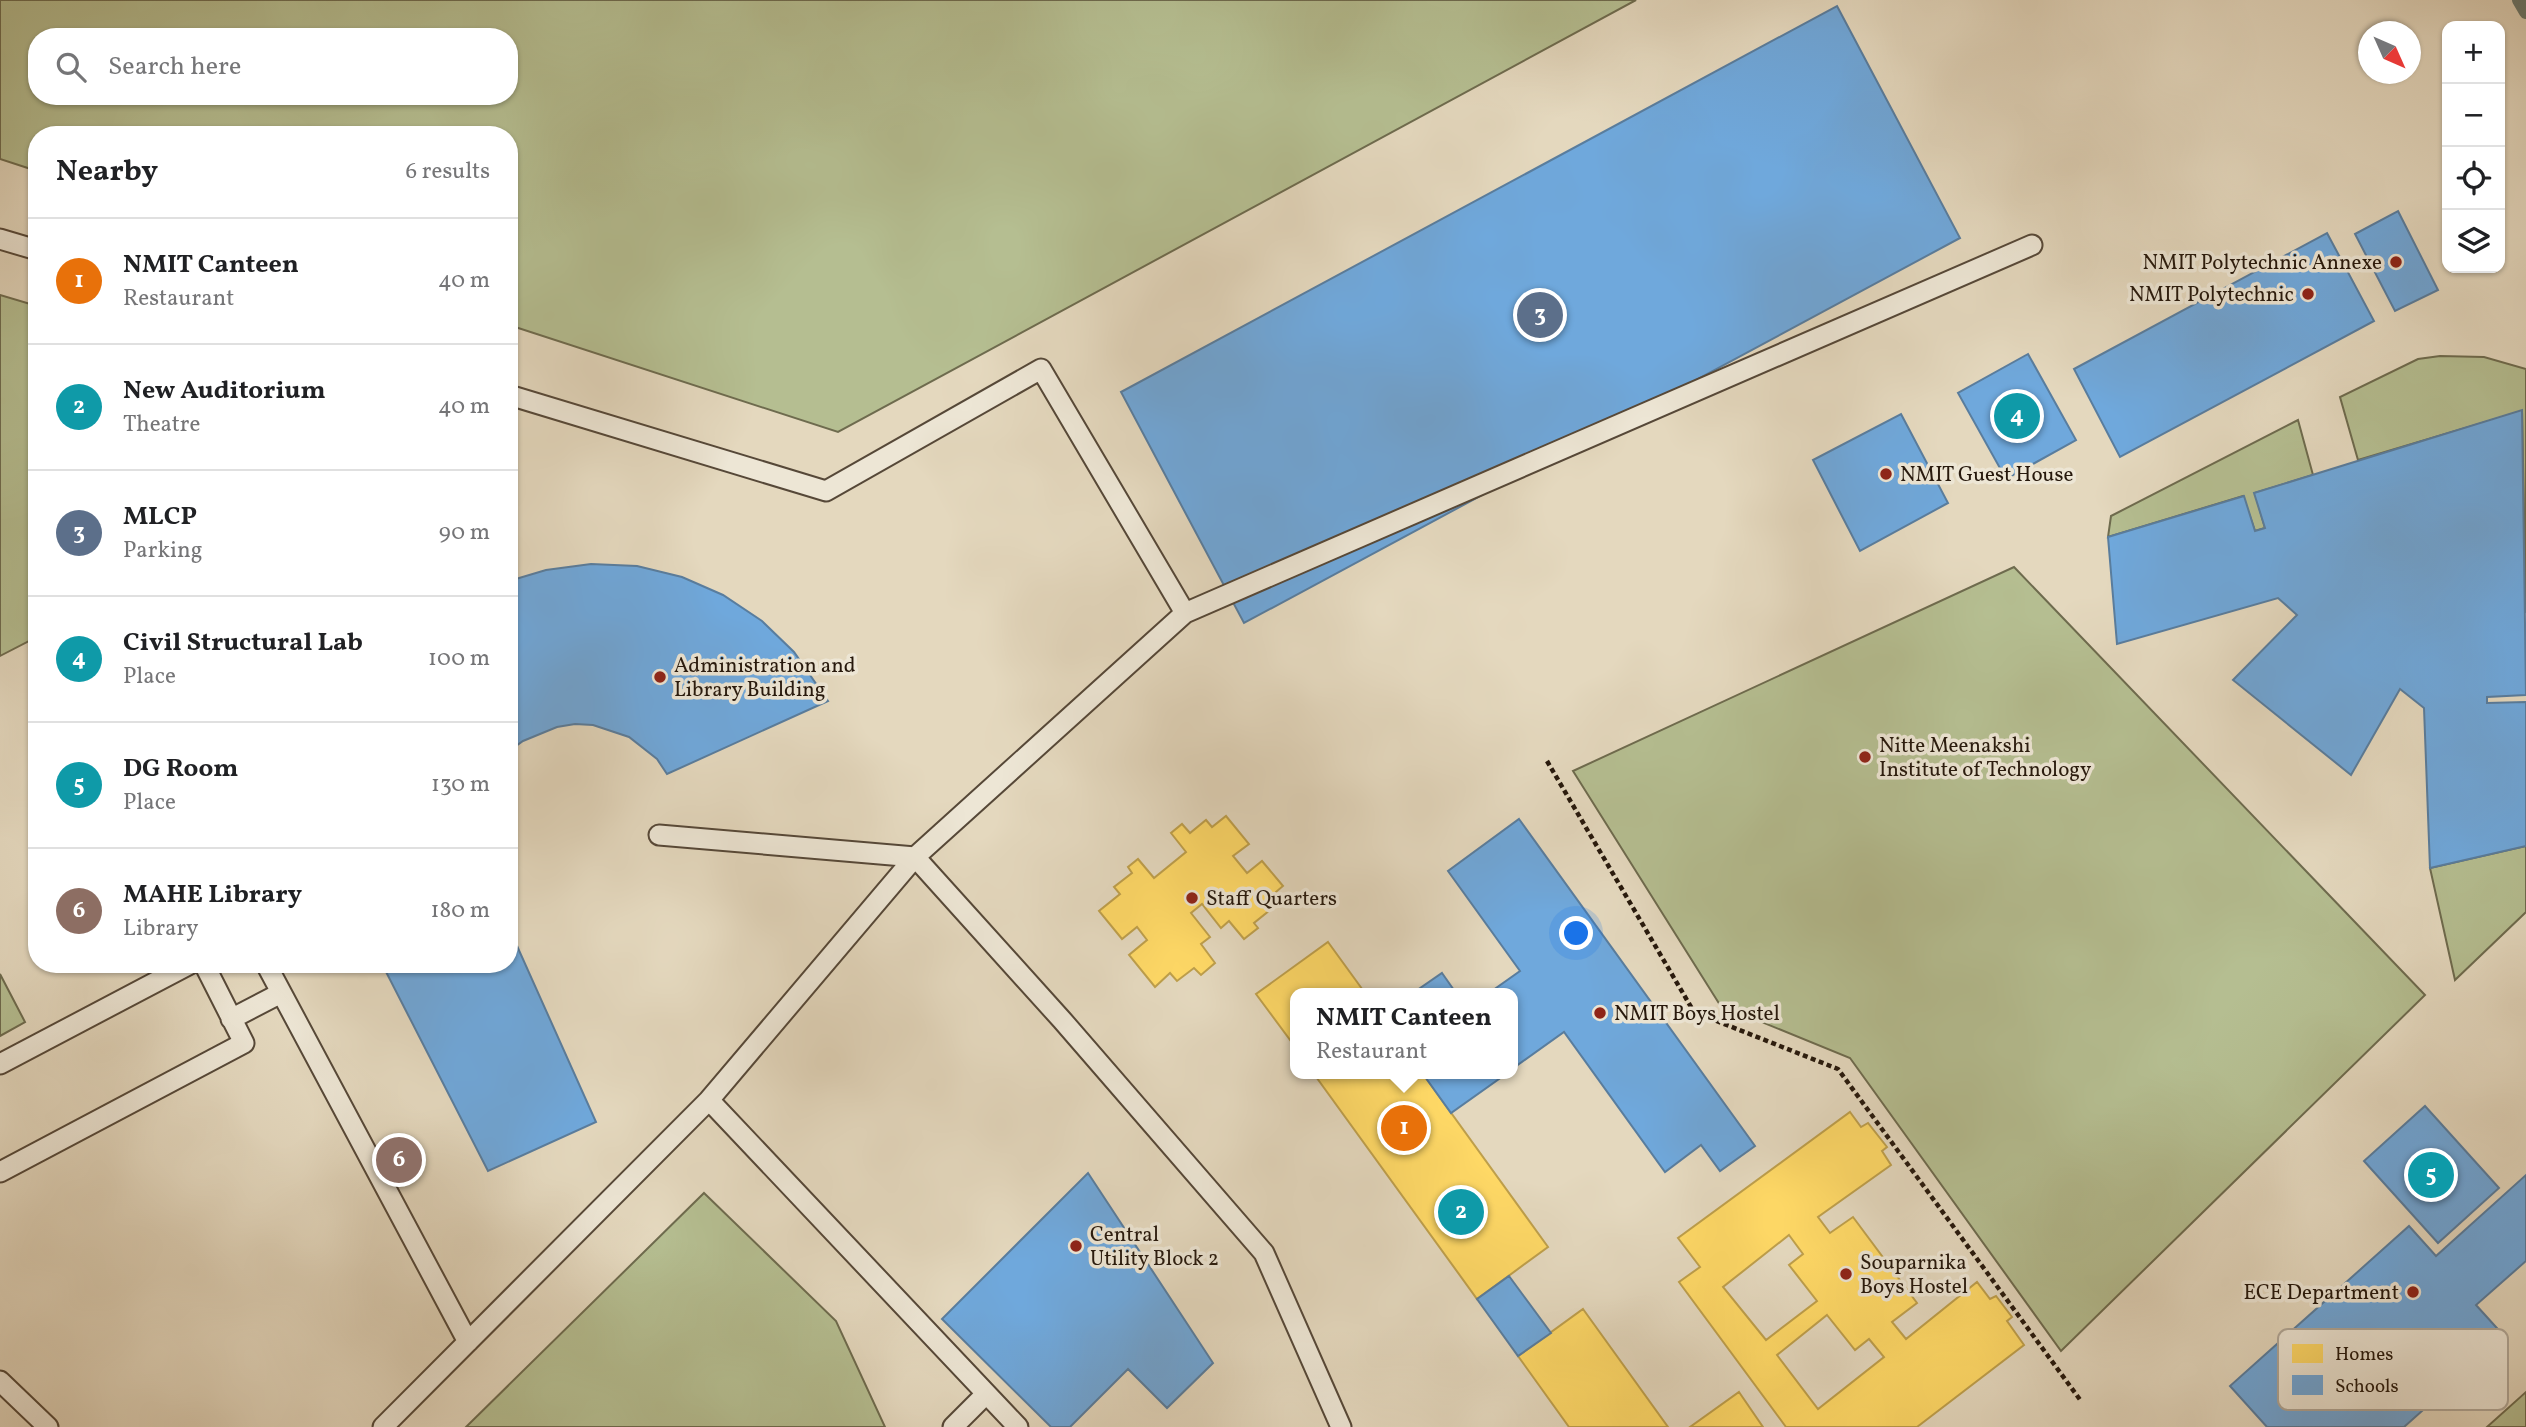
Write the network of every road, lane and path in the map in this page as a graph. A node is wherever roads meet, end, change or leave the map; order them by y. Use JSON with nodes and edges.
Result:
{"nodes":[{"id":1,"x":0,"y":239,"type":"edge"},
{"id":2,"x":2032,"y":245,"type":"dead end"},
{"id":3,"x":28,"y":247,"type":"edge"},
{"id":4,"x":518,"y":398,"type":"edge"},
{"id":5,"x":1185,"y":613,"type":"junction"},
{"id":6,"x":1547,"y":761,"type":"dead end"},
{"id":7,"x":659,"y":835,"type":"dead end"},
{"id":8,"x":915,"y":857,"type":"junction"},
{"id":9,"x":173,"y":973,"type":"edge"},
{"id":10,"x":209,"y":973,"type":"edge"},
{"id":11,"x":271,"y":973,"type":"edge"},
{"id":12,"x":281,"y":993,"type":"junction"},
{"id":13,"x":232,"y":1019,"type":"junction"},
{"id":14,"x":0,"y":1064,"type":"edge"},
{"id":15,"x":709,"y":1100,"type":"junction"},
{"id":16,"x":0,"y":1172,"type":"edge"},
{"id":17,"x":468,"y":1342,"type":"junction"},
{"id":18,"x":0,"y":1381,"type":"edge"},
{"id":19,"x":986,"y":1394,"type":"junction"},
{"id":20,"x":2081,"y":1401,"type":"dead end"},
{"id":21,"x":48,"y":1427,"type":"edge"},
{"id":22,"x":383,"y":1427,"type":"edge"},
{"id":23,"x":953,"y":1427,"type":"edge"},
{"id":24,"x":1018,"y":1427,"type":"edge"},
{"id":25,"x":1341,"y":1427,"type":"edge"}],
"edges":[{"from":1,"to":3,"type":"lane"},
{"from":2,"to":5,"type":"lane"},
{"from":4,"to":5,"type":"lane"},
{"from":5,"to":8,"type":"lane"},
{"from":6,"to":20,"type":"path"},
{"from":7,"to":8,"type":"lane"},
{"from":8,"to":15,"type":"lane"},
{"from":8,"to":25,"type":"lane"},
{"from":9,"to":14,"type":"lane"},
{"from":10,"to":13,"type":"lane"},
{"from":11,"to":12,"type":"lane"},
{"from":12,"to":13,"type":"lane"},
{"from":12,"to":17,"type":"lane"},
{"from":13,"to":16,"type":"lane"},
{"from":15,"to":17,"type":"lane"},
{"from":15,"to":19,"type":"lane"},
{"from":17,"to":22,"type":"lane"},
{"from":18,"to":21,"type":"lane"},
{"from":19,"to":23,"type":"lane"},
{"from":19,"to":24,"type":"lane"}]}
